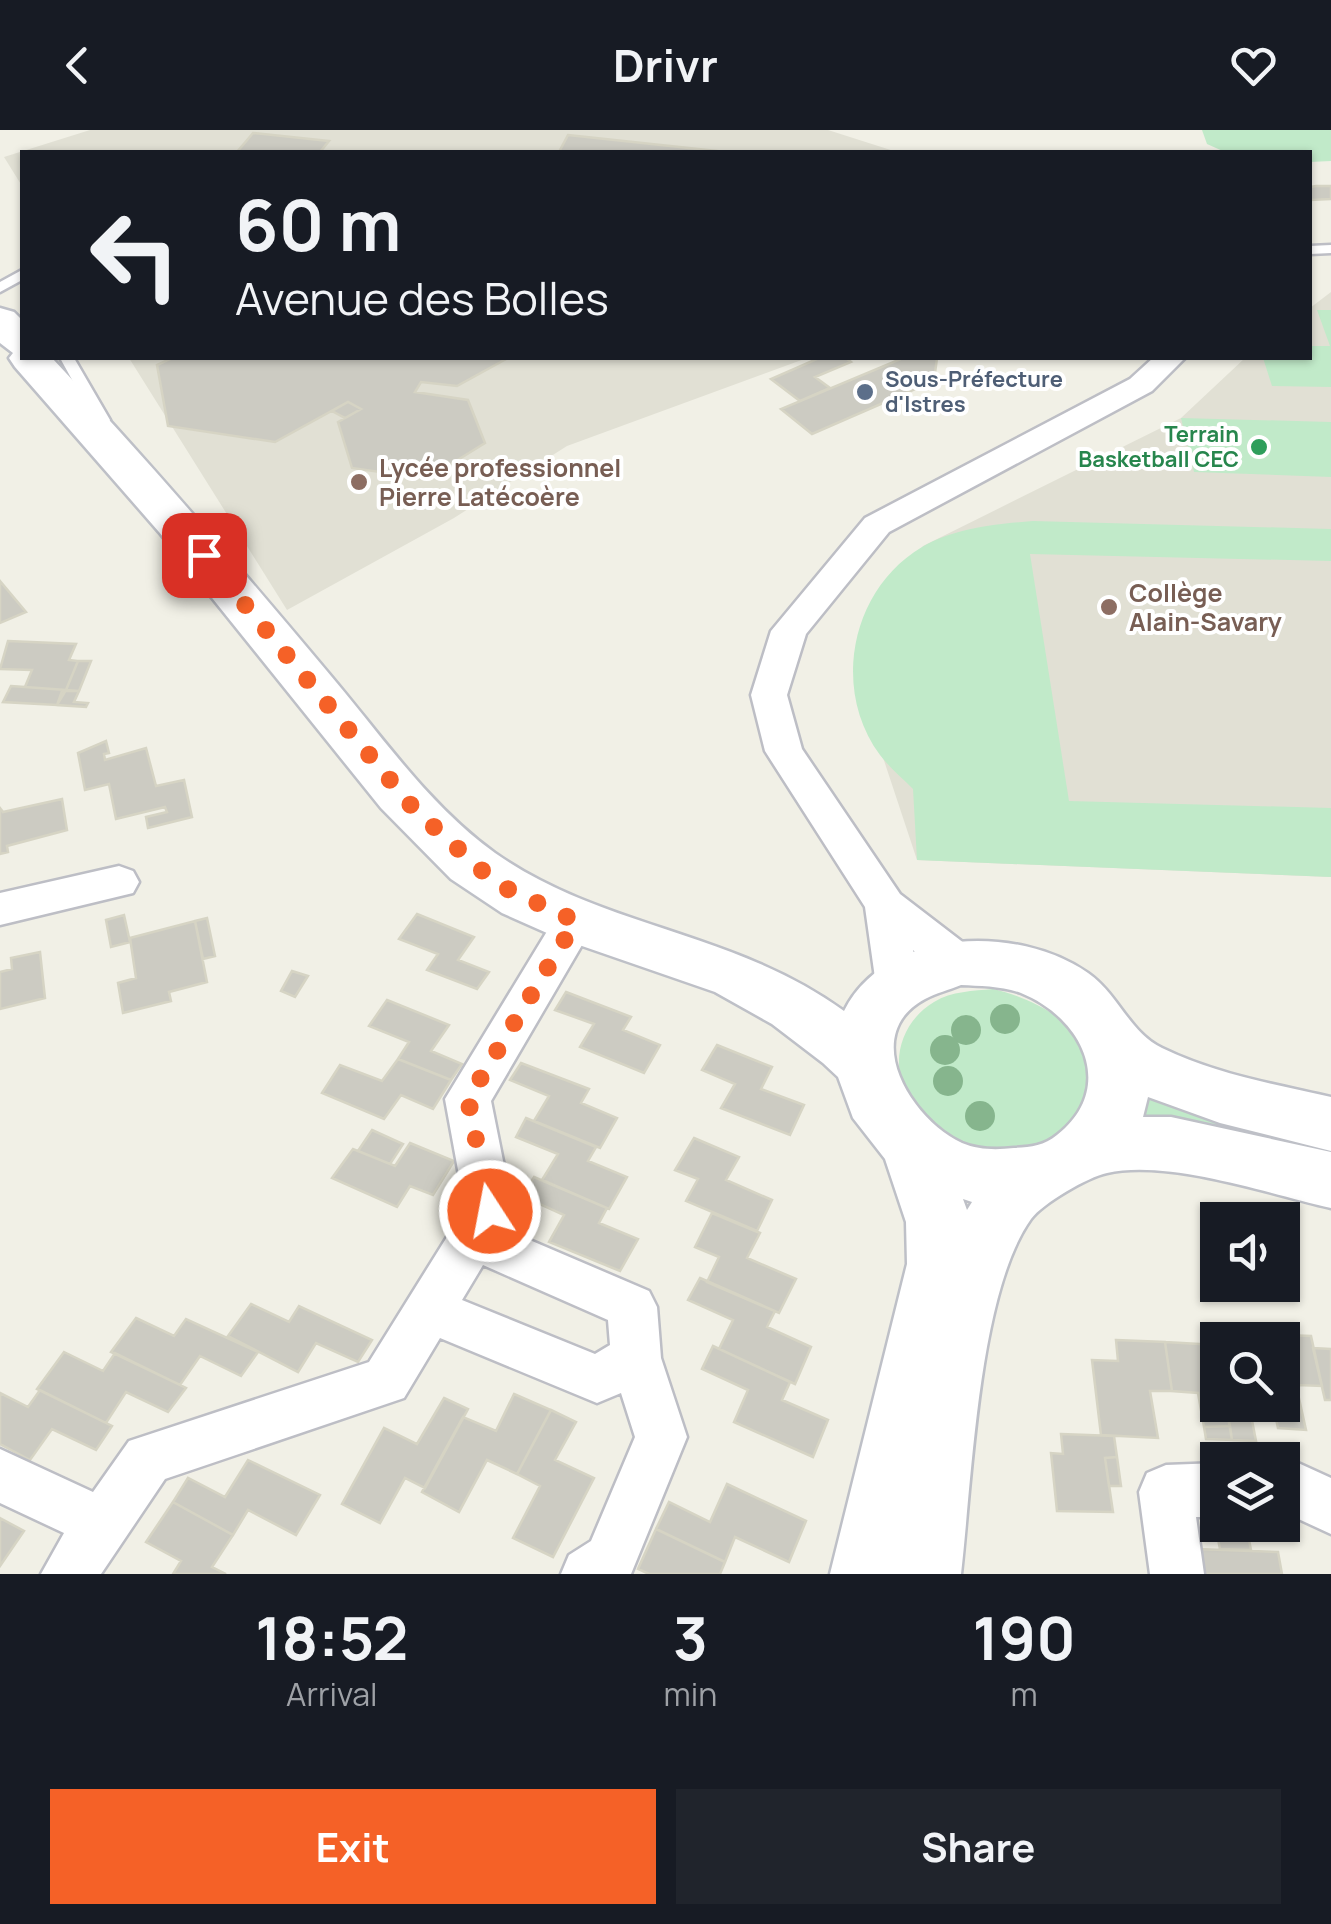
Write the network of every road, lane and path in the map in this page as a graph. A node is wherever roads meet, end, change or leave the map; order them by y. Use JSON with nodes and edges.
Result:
{"nodes":[{"id":1,"x":11,"y":281,"type":"edge"},
{"id":2,"x":0,"y":309,"type":"edge"},
{"id":3,"x":0,"y":320,"type":"edge"},
{"id":4,"x":20,"y":344,"type":"edge"},
{"id":5,"x":33,"y":360,"type":"edge"},
{"id":6,"x":1168,"y":360,"type":"edge"},
{"id":7,"x":119,"y":882,"type":"dead end"},
{"id":8,"x":885,"y":905,"type":"junction"},
{"id":9,"x":0,"y":909,"type":"edge"},
{"id":10,"x":576,"y":921,"type":"junction"},
{"id":11,"x":958,"y":962,"type":"junction"},
{"id":12,"x":717,"y":968,"type":"junction"},
{"id":13,"x":893,"y":989,"type":"junction"},
{"id":14,"x":1116,"y":1052,"type":"junction"},
{"id":15,"x":861,"y":1060,"type":"junction"},
{"id":16,"x":1331,"y":1124,"type":"edge"},
{"id":17,"x":1094,"y":1146,"type":"junction"},
{"id":18,"x":913,"y":1147,"type":"junction"},
{"id":19,"x":1031,"y":1176,"type":"junction"},
{"id":20,"x":1331,"y":1180,"type":"edge"},
{"id":21,"x":473,"y":1238,"type":"junction"},
{"id":22,"x":430,"y":1310,"type":"junction"},
{"id":23,"x":636,"y":1358,"type":"junction"},
{"id":24,"x":0,"y":1475,"type":"edge"},
{"id":25,"x":1200,"y":1491,"type":"edge"},
{"id":26,"x":1300,"y":1491,"type":"edge"},
{"id":27,"x":1331,"y":1507,"type":"edge"},
{"id":28,"x":103,"y":1524,"type":"junction"},
{"id":29,"x":68,"y":1574,"type":"edge"},
{"id":30,"x":588,"y":1574,"type":"edge"},
{"id":31,"x":868,"y":1574,"type":"edge"},
{"id":32,"x":924,"y":1574,"type":"edge"},
{"id":33,"x":1177,"y":1574,"type":"edge"}],
"edges":[{"from":1,"to":2,"type":"main road"},
{"from":3,"to":4,"type":"main road"},
{"from":5,"to":10,"type":"main road"},
{"from":6,"to":8,"type":"street"},
{"from":7,"to":9,"type":"street"},
{"from":8,"to":11,"type":"street"},
{"from":8,"to":13,"type":"street"},
{"from":10,"to":12,"type":"main road"},
{"from":10,"to":21,"type":"street"},
{"from":11,"to":13,"type":"main road"},
{"from":11,"to":14,"type":"main road"},
{"from":12,"to":13,"type":"main road"},
{"from":12,"to":15,"type":"main road"},
{"from":13,"to":15,"type":"main road"},
{"from":14,"to":16,"type":"main road"},
{"from":14,"to":17,"type":"main road"},
{"from":15,"to":18,"type":"main road"},
{"from":17,"to":19,"type":"main road"},
{"from":17,"to":20,"type":"main road"},
{"from":18,"to":19,"type":"main road"},
{"from":18,"to":31,"type":"main road"},
{"from":19,"to":32,"type":"main road"},
{"from":21,"to":22,"type":"street"},
{"from":21,"to":23,"type":"street"},
{"from":22,"to":23,"type":"street"},
{"from":22,"to":28,"type":"street"},
{"from":23,"to":30,"type":"street"},
{"from":24,"to":28,"type":"street"},
{"from":25,"to":33,"type":"street"},
{"from":26,"to":27,"type":"street"},
{"from":28,"to":29,"type":"street"}]}
